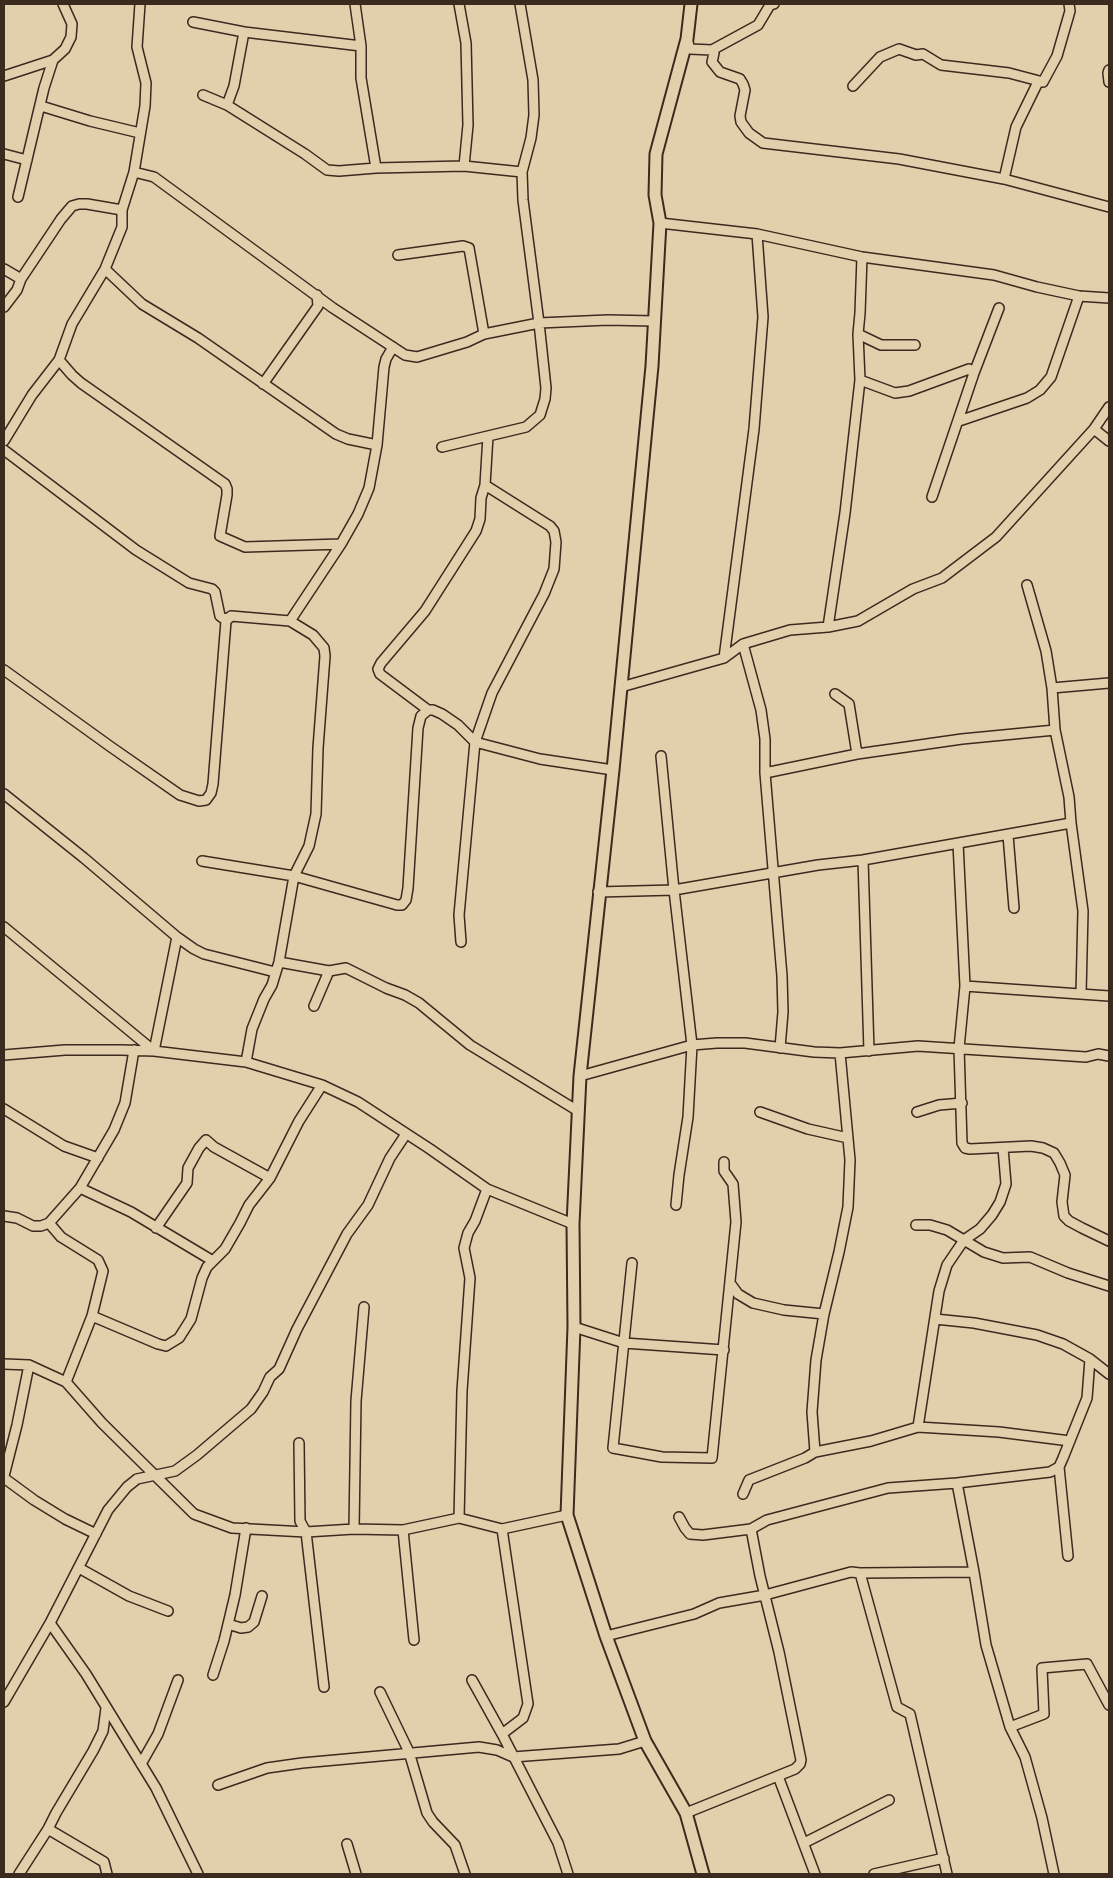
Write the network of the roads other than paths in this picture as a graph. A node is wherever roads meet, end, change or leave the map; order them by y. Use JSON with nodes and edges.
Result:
{"nodes":[{"id":1,"x":63,"y":4,"type":"edge"},
{"id":2,"x":140,"y":4,"type":"edge"},
{"id":3,"x":355,"y":4,"type":"edge"},
{"id":4,"x":459,"y":4,"type":"edge"},
{"id":5,"x":520,"y":4,"type":"edge"},
{"id":6,"x":691,"y":4,"type":"edge"},
{"id":7,"x":774,"y":4,"type":"edge"},
{"id":8,"x":1069,"y":4,"type":"edge"},
{"id":9,"x":193,"y":22,"type":"dead end"},
{"id":10,"x":244,"y":32,"type":"junction"},
{"id":11,"x":687,"y":39,"type":"junction"},
{"id":12,"x":361,"y":46,"type":"junction"},
{"id":13,"x":712,"y":50,"type":"junction"},
{"id":14,"x":53,"y":60,"type":"junction"},
{"id":15,"x":1109,"y":70,"type":"edge"},
{"id":16,"x":4,"y":76,"type":"edge"},
{"id":17,"x":1043,"y":82,"type":"junction"},
{"id":18,"x":1109,"y":82,"type":"edge"},
{"id":19,"x":853,"y":86,"type":"dead end"},
{"id":20,"x":203,"y":95,"type":"dead end"},
{"id":21,"x":227,"y":105,"type":"junction"},
{"id":22,"x":41,"y":106,"type":"junction"},
{"id":23,"x":140,"y":132,"type":"junction"},
{"id":24,"x":4,"y":154,"type":"edge"},
{"id":25,"x":27,"y":160,"type":"junction"},
{"id":26,"x":464,"y":166,"type":"junction"},
{"id":27,"x":376,"y":168,"type":"junction"},
{"id":28,"x":134,"y":172,"type":"junction"},
{"id":29,"x":522,"y":172,"type":"junction"},
{"id":30,"x":1004,"y":179,"type":"junction"},
{"id":31,"x":18,"y":197,"type":"dead end"},
{"id":32,"x":1109,"y":207,"type":"edge"},
{"id":33,"x":122,"y":210,"type":"junction"},
{"id":34,"x":660,"y":223,"type":"junction"},
{"id":35,"x":757,"y":234,"type":"junction"},
{"id":36,"x":398,"y":255,"type":"dead end"},
{"id":37,"x":862,"y":257,"type":"junction"},
{"id":38,"x":4,"y":269,"type":"edge"},
{"id":39,"x":105,"y":269,"type":"junction"},
{"id":40,"x":21,"y":279,"type":"junction"},
{"id":41,"x":317,"y":295,"type":"junction"},
{"id":42,"x":1080,"y":296,"type":"junction"},
{"id":43,"x":1109,"y":298,"type":"edge"},
{"id":44,"x":4,"y":307,"type":"edge"},
{"id":45,"x":999,"y":308,"type":"dead end"},
{"id":46,"x":654,"y":321,"type":"junction"},
{"id":47,"x":539,"y":323,"type":"junction"},
{"id":48,"x":484,"y":334,"type":"junction"},
{"id":49,"x":858,"y":334,"type":"junction"},
{"id":50,"x":915,"y":345,"type":"dead end"},
{"id":51,"x":393,"y":347,"type":"junction"},
{"id":52,"x":59,"y":360,"type":"junction"},
{"id":53,"x":974,"y":373,"type":"junction"},
{"id":54,"x":860,"y":380,"type":"junction"},
{"id":55,"x":263,"y":384,"type":"junction"},
{"id":56,"x":1109,"y":407,"type":"edge"},
{"id":57,"x":959,"y":420,"type":"junction"},
{"id":58,"x":1094,"y":429,"type":"junction"},
{"id":59,"x":488,"y":436,"type":"junction"},
{"id":60,"x":4,"y":441,"type":"edge"},
{"id":61,"x":1109,"y":441,"type":"edge"},
{"id":62,"x":376,"y":445,"type":"junction"},
{"id":63,"x":442,"y":447,"type":"dead end"},
{"id":64,"x":4,"y":450,"type":"edge"},
{"id":65,"x":484,"y":485,"type":"junction"},
{"id":66,"x":932,"y":497,"type":"dead end"},
{"id":67,"x":341,"y":544,"type":"junction"},
{"id":68,"x":1027,"y":585,"type":"dead end"},
{"id":69,"x":232,"y":616,"type":"junction"},
{"id":70,"x":290,"y":621,"type":"junction"},
{"id":71,"x":828,"y":627,"type":"junction"},
{"id":72,"x":743,"y":644,"type":"junction"},
{"id":73,"x":724,"y":658,"type":"junction"},
{"id":74,"x":4,"y":670,"type":"edge"},
{"id":75,"x":1109,"y":683,"type":"edge"},
{"id":76,"x":620,"y":687,"type":"junction"},
{"id":77,"x":1052,"y":688,"type":"junction"},
{"id":78,"x":835,"y":694,"type":"dead end"},
{"id":79,"x":428,"y":710,"type":"junction"},
{"id":80,"x":1055,"y":730,"type":"junction"},
{"id":81,"x":475,"y":742,"type":"junction"},
{"id":82,"x":857,"y":754,"type":"junction"},
{"id":83,"x":661,"y":756,"type":"dead end"},
{"id":84,"x":613,"y":770,"type":"junction"},
{"id":85,"x":765,"y":773,"type":"junction"},
{"id":86,"x":4,"y":794,"type":"edge"},
{"id":87,"x":1071,"y":823,"type":"junction"},
{"id":88,"x":1008,"y":835,"type":"junction"},
{"id":89,"x":958,"y":843,"type":"junction"},
{"id":90,"x":863,"y":860,"type":"junction"},
{"id":91,"x":202,"y":861,"type":"dead end"},
{"id":92,"x":774,"y":872,"type":"junction"},
{"id":93,"x":294,"y":876,"type":"junction"},
{"id":94,"x":674,"y":890,"type":"junction"},
{"id":95,"x":598,"y":892,"type":"junction"},
{"id":96,"x":1014,"y":908,"type":"dead end"},
{"id":97,"x":4,"y":927,"type":"edge"},
{"id":98,"x":177,"y":937,"type":"junction"},
{"id":99,"x":461,"y":942,"type":"dead end"},
{"id":100,"x":279,"y":962,"type":"junction"},
{"id":101,"x":275,"y":972,"type":"junction"},
{"id":102,"x":329,"y":972,"type":"junction"},
{"id":103,"x":964,"y":986,"type":"junction"},
{"id":104,"x":1081,"y":994,"type":"junction"},
{"id":105,"x":1109,"y":996,"type":"edge"},
{"id":106,"x":314,"y":1006,"type":"dead end"},
{"id":107,"x":692,"y":1045,"type":"junction"},
{"id":108,"x":780,"y":1048,"type":"junction"},
{"id":109,"x":959,"y":1048,"type":"junction"},
{"id":110,"x":134,"y":1050,"type":"junction"},
{"id":111,"x":869,"y":1050,"type":"junction"},
{"id":112,"x":154,"y":1051,"type":"junction"},
{"id":113,"x":840,"y":1053,"type":"junction"},
{"id":114,"x":4,"y":1055,"type":"edge"},
{"id":115,"x":1109,"y":1056,"type":"edge"},
{"id":116,"x":246,"y":1062,"type":"junction"},
{"id":117,"x":580,"y":1076,"type":"junction"},
{"id":118,"x":322,"y":1085,"type":"junction"},
{"id":119,"x":962,"y":1103,"type":"junction"},
{"id":120,"x":4,"y":1109,"type":"edge"},
{"id":121,"x":578,"y":1110,"type":"junction"},
{"id":122,"x":760,"y":1112,"type":"dead end"},
{"id":123,"x":917,"y":1112,"type":"dead end"},
{"id":124,"x":406,"y":1134,"type":"junction"},
{"id":125,"x":848,"y":1138,"type":"junction"},
{"id":126,"x":1003,"y":1148,"type":"junction"},
{"id":127,"x":98,"y":1158,"type":"junction"},
{"id":128,"x":724,"y":1162,"type":"dead end"},
{"id":129,"x":270,"y":1178,"type":"junction"},
{"id":130,"x":80,"y":1188,"type":"junction"},
{"id":131,"x":487,"y":1189,"type":"junction"},
{"id":132,"x":676,"y":1205,"type":"dead end"},
{"id":133,"x":4,"y":1216,"type":"edge"},
{"id":134,"x":49,"y":1223,"type":"junction"},
{"id":135,"x":573,"y":1224,"type":"junction"},
{"id":136,"x":916,"y":1225,"type":"dead end"},
{"id":137,"x":156,"y":1228,"type":"junction"},
{"id":138,"x":964,"y":1240,"type":"junction"},
{"id":139,"x":1109,"y":1240,"type":"edge"},
{"id":140,"x":213,"y":1261,"type":"junction"},
{"id":141,"x":632,"y":1264,"type":"dead end"},
{"id":142,"x":730,"y":1283,"type":"junction"},
{"id":143,"x":1109,"y":1286,"type":"edge"},
{"id":144,"x":364,"y":1307,"type":"dead end"},
{"id":145,"x":824,"y":1314,"type":"junction"},
{"id":146,"x":92,"y":1316,"type":"junction"},
{"id":147,"x":935,"y":1319,"type":"junction"},
{"id":148,"x":574,"y":1327,"type":"junction"},
{"id":149,"x":624,"y":1343,"type":"junction"},
{"id":150,"x":724,"y":1350,"type":"junction"},
{"id":151,"x":1090,"y":1359,"type":"junction"},
{"id":152,"x":4,"y":1364,"type":"edge"},
{"id":153,"x":29,"y":1365,"type":"junction"},
{"id":154,"x":1109,"y":1374,"type":"edge"},
{"id":155,"x":66,"y":1382,"type":"junction"},
{"id":156,"x":918,"y":1428,"type":"junction"},
{"id":157,"x":1070,"y":1442,"type":"junction"},
{"id":158,"x":299,"y":1443,"type":"dead end"},
{"id":159,"x":815,"y":1452,"type":"junction"},
{"id":160,"x":1058,"y":1467,"type":"junction"},
{"id":161,"x":156,"y":1475,"type":"junction"},
{"id":162,"x":4,"y":1477,"type":"edge"},
{"id":163,"x":957,"y":1483,"type":"junction"},
{"id":164,"x":743,"y":1494,"type":"dead end"},
{"id":165,"x":567,"y":1515,"type":"junction"},
{"id":166,"x":459,"y":1518,"type":"junction"},
{"id":167,"x":679,"y":1518,"type":"dead end"},
{"id":168,"x":246,"y":1528,"type":"junction"},
{"id":169,"x":354,"y":1529,"type":"junction"},
{"id":170,"x":502,"y":1529,"type":"junction"},
{"id":171,"x":751,"y":1529,"type":"junction"},
{"id":172,"x":403,"y":1530,"type":"junction"},
{"id":173,"x":306,"y":1532,"type":"junction"},
{"id":174,"x":96,"y":1534,"type":"junction"},
{"id":175,"x":1068,"y":1556,"type":"dead end"},
{"id":176,"x":78,"y":1568,"type":"junction"},
{"id":177,"x":974,"y":1572,"type":"junction"},
{"id":178,"x":860,"y":1573,"type":"junction"},
{"id":179,"x":262,"y":1596,"type":"dead end"},
{"id":180,"x":765,"y":1596,"type":"junction"},
{"id":181,"x":168,"y":1611,"type":"dead end"},
{"id":182,"x":50,"y":1623,"type":"junction"},
{"id":183,"x":228,"y":1624,"type":"junction"},
{"id":184,"x":606,"y":1636,"type":"junction"},
{"id":185,"x":414,"y":1640,"type":"dead end"},
{"id":186,"x":213,"y":1675,"type":"dead end"},
{"id":187,"x":178,"y":1680,"type":"dead end"},
{"id":188,"x":472,"y":1680,"type":"dead end"},
{"id":189,"x":324,"y":1687,"type":"dead end"},
{"id":190,"x":380,"y":1692,"type":"dead end"},
{"id":191,"x":4,"y":1702,"type":"edge"},
{"id":192,"x":1109,"y":1704,"type":"edge"},
{"id":193,"x":106,"y":1708,"type":"junction"},
{"id":194,"x":1010,"y":1728,"type":"junction"},
{"id":195,"x":502,"y":1734,"type":"junction"},
{"id":196,"x":645,"y":1742,"type":"junction"},
{"id":197,"x":409,"y":1752,"type":"junction"},
{"id":198,"x":513,"y":1757,"type":"junction"},
{"id":199,"x":141,"y":1764,"type":"junction"},
{"id":200,"x":778,"y":1776,"type":"junction"},
{"id":201,"x":218,"y":1785,"type":"dead end"},
{"id":202,"x":890,"y":1800,"type":"dead end"},
{"id":203,"x":686,"y":1813,"type":"junction"},
{"id":204,"x":48,"y":1829,"type":"junction"},
{"id":205,"x":347,"y":1844,"type":"dead end"},
{"id":206,"x":804,"y":1844,"type":"junction"},
{"id":207,"x":944,"y":1858,"type":"junction"},
{"id":208,"x":19,"y":1874,"type":"edge"},
{"id":209,"x":107,"y":1874,"type":"edge"},
{"id":210,"x":198,"y":1874,"type":"edge"},
{"id":211,"x":356,"y":1874,"type":"edge"},
{"id":212,"x":465,"y":1874,"type":"edge"},
{"id":213,"x":568,"y":1874,"type":"edge"},
{"id":214,"x":703,"y":1874,"type":"edge"},
{"id":215,"x":815,"y":1874,"type":"edge"},
{"id":216,"x":874,"y":1874,"type":"edge"},
{"id":217,"x":947,"y":1874,"type":"edge"},
{"id":218,"x":1054,"y":1874,"type":"edge"}],
"edges":[{"from":1,"to":14,"type":"street"},
{"from":2,"to":23,"type":"street"},
{"from":3,"to":12,"type":"street"},
{"from":4,"to":26,"type":"street"},
{"from":5,"to":29,"type":"street"},
{"from":6,"to":11,"type":"street"},
{"from":7,"to":13,"type":"street"},
{"from":8,"to":17,"type":"street"},
{"from":9,"to":10,"type":"street"},
{"from":10,"to":12,"type":"street"},
{"from":10,"to":21,"type":"street"},
{"from":11,"to":13,"type":"street"},
{"from":11,"to":34,"type":"street"},
{"from":12,"to":27,"type":"street"},
{"from":13,"to":30,"type":"street"},
{"from":14,"to":16,"type":"street"},
{"from":14,"to":22,"type":"street"},
{"from":15,"to":18,"type":"street"},
{"from":17,"to":19,"type":"street"},
{"from":17,"to":30,"type":"street"},
{"from":20,"to":21,"type":"street"},
{"from":21,"to":27,"type":"street"},
{"from":22,"to":23,"type":"street"},
{"from":22,"to":25,"type":"street"},
{"from":23,"to":28,"type":"street"},
{"from":24,"to":25,"type":"street"},
{"from":25,"to":31,"type":"street"},
{"from":26,"to":27,"type":"street"},
{"from":26,"to":29,"type":"street"},
{"from":28,"to":33,"type":"street"},
{"from":28,"to":41,"type":"street"},
{"from":29,"to":47,"type":"street"},
{"from":30,"to":32,"type":"street"},
{"from":33,"to":39,"type":"street"},
{"from":33,"to":40,"type":"street"},
{"from":34,"to":35,"type":"street"},
{"from":34,"to":46,"type":"street"},
{"from":35,"to":37,"type":"street"},
{"from":35,"to":73,"type":"street"},
{"from":36,"to":48,"type":"street"},
{"from":37,"to":42,"type":"street"},
{"from":37,"to":49,"type":"street"},
{"from":38,"to":40,"type":"street"},
{"from":39,"to":52,"type":"street"},
{"from":39,"to":55,"type":"street"},
{"from":40,"to":44,"type":"street"},
{"from":41,"to":51,"type":"street"},
{"from":41,"to":55,"type":"street"},
{"from":42,"to":43,"type":"street"},
{"from":42,"to":57,"type":"street"},
{"from":45,"to":53,"type":"street"},
{"from":46,"to":47,"type":"street"},
{"from":46,"to":76,"type":"street"},
{"from":47,"to":48,"type":"street"},
{"from":47,"to":59,"type":"street"},
{"from":48,"to":51,"type":"street"},
{"from":49,"to":50,"type":"street"},
{"from":49,"to":54,"type":"street"},
{"from":51,"to":62,"type":"street"},
{"from":52,"to":60,"type":"street"},
{"from":52,"to":67,"type":"street"},
{"from":53,"to":54,"type":"street"},
{"from":53,"to":57,"type":"street"},
{"from":54,"to":71,"type":"street"},
{"from":55,"to":62,"type":"street"},
{"from":56,"to":58,"type":"street"},
{"from":57,"to":66,"type":"street"},
{"from":58,"to":61,"type":"street"},
{"from":58,"to":71,"type":"street"},
{"from":59,"to":63,"type":"street"},
{"from":59,"to":65,"type":"street"},
{"from":62,"to":67,"type":"street"},
{"from":64,"to":69,"type":"street"},
{"from":65,"to":79,"type":"street"},
{"from":65,"to":81,"type":"street"},
{"from":67,"to":70,"type":"street"},
{"from":68,"to":77,"type":"street"},
{"from":69,"to":70,"type":"street"},
{"from":69,"to":74,"type":"street"},
{"from":70,"to":93,"type":"street"},
{"from":71,"to":72,"type":"street"},
{"from":72,"to":73,"type":"street"},
{"from":72,"to":85,"type":"street"},
{"from":73,"to":76,"type":"street"},
{"from":75,"to":77,"type":"street"},
{"from":76,"to":84,"type":"street"},
{"from":77,"to":80,"type":"street"},
{"from":78,"to":82,"type":"street"},
{"from":79,"to":81,"type":"street"},
{"from":79,"to":93,"type":"street"},
{"from":80,"to":82,"type":"street"},
{"from":80,"to":87,"type":"street"},
{"from":81,"to":84,"type":"street"},
{"from":81,"to":99,"type":"street"},
{"from":82,"to":85,"type":"street"},
{"from":83,"to":94,"type":"street"},
{"from":84,"to":95,"type":"street"},
{"from":85,"to":92,"type":"street"},
{"from":86,"to":98,"type":"street"},
{"from":87,"to":88,"type":"street"},
{"from":87,"to":104,"type":"street"},
{"from":88,"to":89,"type":"street"},
{"from":88,"to":96,"type":"street"},
{"from":89,"to":90,"type":"street"},
{"from":89,"to":103,"type":"street"},
{"from":90,"to":92,"type":"street"},
{"from":90,"to":111,"type":"street"},
{"from":91,"to":93,"type":"street"},
{"from":92,"to":94,"type":"street"},
{"from":92,"to":108,"type":"street"},
{"from":93,"to":100,"type":"street"},
{"from":94,"to":95,"type":"street"},
{"from":94,"to":107,"type":"street"},
{"from":95,"to":117,"type":"street"},
{"from":97,"to":112,"type":"street"},
{"from":98,"to":101,"type":"street"},
{"from":98,"to":112,"type":"street"},
{"from":100,"to":101,"type":"street"},
{"from":100,"to":102,"type":"street"},
{"from":101,"to":116,"type":"street"},
{"from":102,"to":106,"type":"street"},
{"from":102,"to":121,"type":"street"},
{"from":103,"to":104,"type":"street"},
{"from":103,"to":109,"type":"street"},
{"from":104,"to":105,"type":"street"},
{"from":107,"to":108,"type":"street"},
{"from":107,"to":117,"type":"street"},
{"from":107,"to":132,"type":"street"},
{"from":108,"to":113,"type":"street"},
{"from":109,"to":111,"type":"street"},
{"from":109,"to":115,"type":"street"},
{"from":109,"to":119,"type":"street"},
{"from":110,"to":112,"type":"street"},
{"from":110,"to":114,"type":"street"},
{"from":110,"to":127,"type":"street"},
{"from":111,"to":113,"type":"street"},
{"from":112,"to":116,"type":"street"},
{"from":113,"to":125,"type":"street"},
{"from":116,"to":118,"type":"street"},
{"from":117,"to":121,"type":"street"},
{"from":118,"to":124,"type":"street"},
{"from":118,"to":129,"type":"street"},
{"from":119,"to":123,"type":"street"},
{"from":119,"to":126,"type":"street"},
{"from":120,"to":127,"type":"street"},
{"from":121,"to":135,"type":"street"},
{"from":122,"to":125,"type":"street"},
{"from":124,"to":131,"type":"street"},
{"from":124,"to":161,"type":"street"},
{"from":125,"to":145,"type":"street"},
{"from":126,"to":138,"type":"street"},
{"from":126,"to":139,"type":"street"},
{"from":127,"to":130,"type":"street"},
{"from":128,"to":142,"type":"street"},
{"from":129,"to":137,"type":"street"},
{"from":129,"to":140,"type":"street"},
{"from":130,"to":134,"type":"street"},
{"from":130,"to":137,"type":"street"},
{"from":131,"to":135,"type":"street"},
{"from":131,"to":166,"type":"street"},
{"from":133,"to":134,"type":"street"},
{"from":134,"to":146,"type":"street"},
{"from":135,"to":148,"type":"street"},
{"from":136,"to":138,"type":"street"},
{"from":137,"to":140,"type":"street"},
{"from":138,"to":143,"type":"street"},
{"from":138,"to":147,"type":"street"},
{"from":140,"to":146,"type":"street"},
{"from":141,"to":149,"type":"street"},
{"from":142,"to":145,"type":"street"},
{"from":142,"to":150,"type":"street"},
{"from":144,"to":169,"type":"street"},
{"from":145,"to":159,"type":"street"},
{"from":146,"to":155,"type":"street"},
{"from":147,"to":151,"type":"street"},
{"from":147,"to":156,"type":"street"},
{"from":148,"to":149,"type":"street"},
{"from":148,"to":165,"type":"street"},
{"from":149,"to":150,"type":"street"},
{"from":149,"to":150,"type":"street"},
{"from":151,"to":154,"type":"street"},
{"from":151,"to":157,"type":"street"},
{"from":152,"to":153,"type":"street"},
{"from":153,"to":155,"type":"street"},
{"from":153,"to":162,"type":"street"},
{"from":155,"to":161,"type":"street"},
{"from":156,"to":157,"type":"street"},
{"from":156,"to":159,"type":"street"},
{"from":157,"to":160,"type":"street"},
{"from":158,"to":173,"type":"street"},
{"from":159,"to":164,"type":"street"},
{"from":160,"to":163,"type":"street"},
{"from":160,"to":175,"type":"street"},
{"from":161,"to":168,"type":"street"},
{"from":161,"to":174,"type":"street"},
{"from":162,"to":174,"type":"street"},
{"from":163,"to":171,"type":"street"},
{"from":163,"to":177,"type":"street"},
{"from":165,"to":170,"type":"street"},
{"from":165,"to":184,"type":"street"},
{"from":166,"to":170,"type":"street"},
{"from":166,"to":172,"type":"street"},
{"from":167,"to":171,"type":"street"},
{"from":168,"to":173,"type":"street"},
{"from":168,"to":183,"type":"street"},
{"from":169,"to":172,"type":"street"},
{"from":169,"to":173,"type":"street"},
{"from":170,"to":195,"type":"street"},
{"from":171,"to":180,"type":"street"},
{"from":172,"to":185,"type":"street"},
{"from":173,"to":189,"type":"street"},
{"from":174,"to":176,"type":"street"},
{"from":176,"to":181,"type":"street"},
{"from":176,"to":182,"type":"street"},
{"from":177,"to":178,"type":"street"},
{"from":177,"to":194,"type":"street"},
{"from":178,"to":180,"type":"street"},
{"from":178,"to":207,"type":"street"},
{"from":179,"to":183,"type":"street"},
{"from":180,"to":184,"type":"street"},
{"from":180,"to":200,"type":"street"},
{"from":182,"to":191,"type":"street"},
{"from":182,"to":193,"type":"street"},
{"from":183,"to":186,"type":"street"},
{"from":184,"to":196,"type":"street"},
{"from":187,"to":199,"type":"street"},
{"from":188,"to":195,"type":"street"},
{"from":190,"to":197,"type":"street"},
{"from":192,"to":194,"type":"street"},
{"from":193,"to":199,"type":"street"},
{"from":193,"to":204,"type":"street"},
{"from":194,"to":218,"type":"street"},
{"from":195,"to":198,"type":"street"},
{"from":196,"to":198,"type":"street"},
{"from":196,"to":203,"type":"street"},
{"from":197,"to":198,"type":"street"},
{"from":197,"to":201,"type":"street"},
{"from":197,"to":212,"type":"street"},
{"from":198,"to":213,"type":"street"},
{"from":199,"to":210,"type":"street"},
{"from":200,"to":203,"type":"street"},
{"from":200,"to":206,"type":"street"},
{"from":202,"to":206,"type":"street"},
{"from":203,"to":214,"type":"street"},
{"from":204,"to":208,"type":"street"},
{"from":204,"to":209,"type":"street"},
{"from":205,"to":211,"type":"street"},
{"from":206,"to":215,"type":"street"},
{"from":207,"to":216,"type":"street"},
{"from":207,"to":217,"type":"street"}]}
